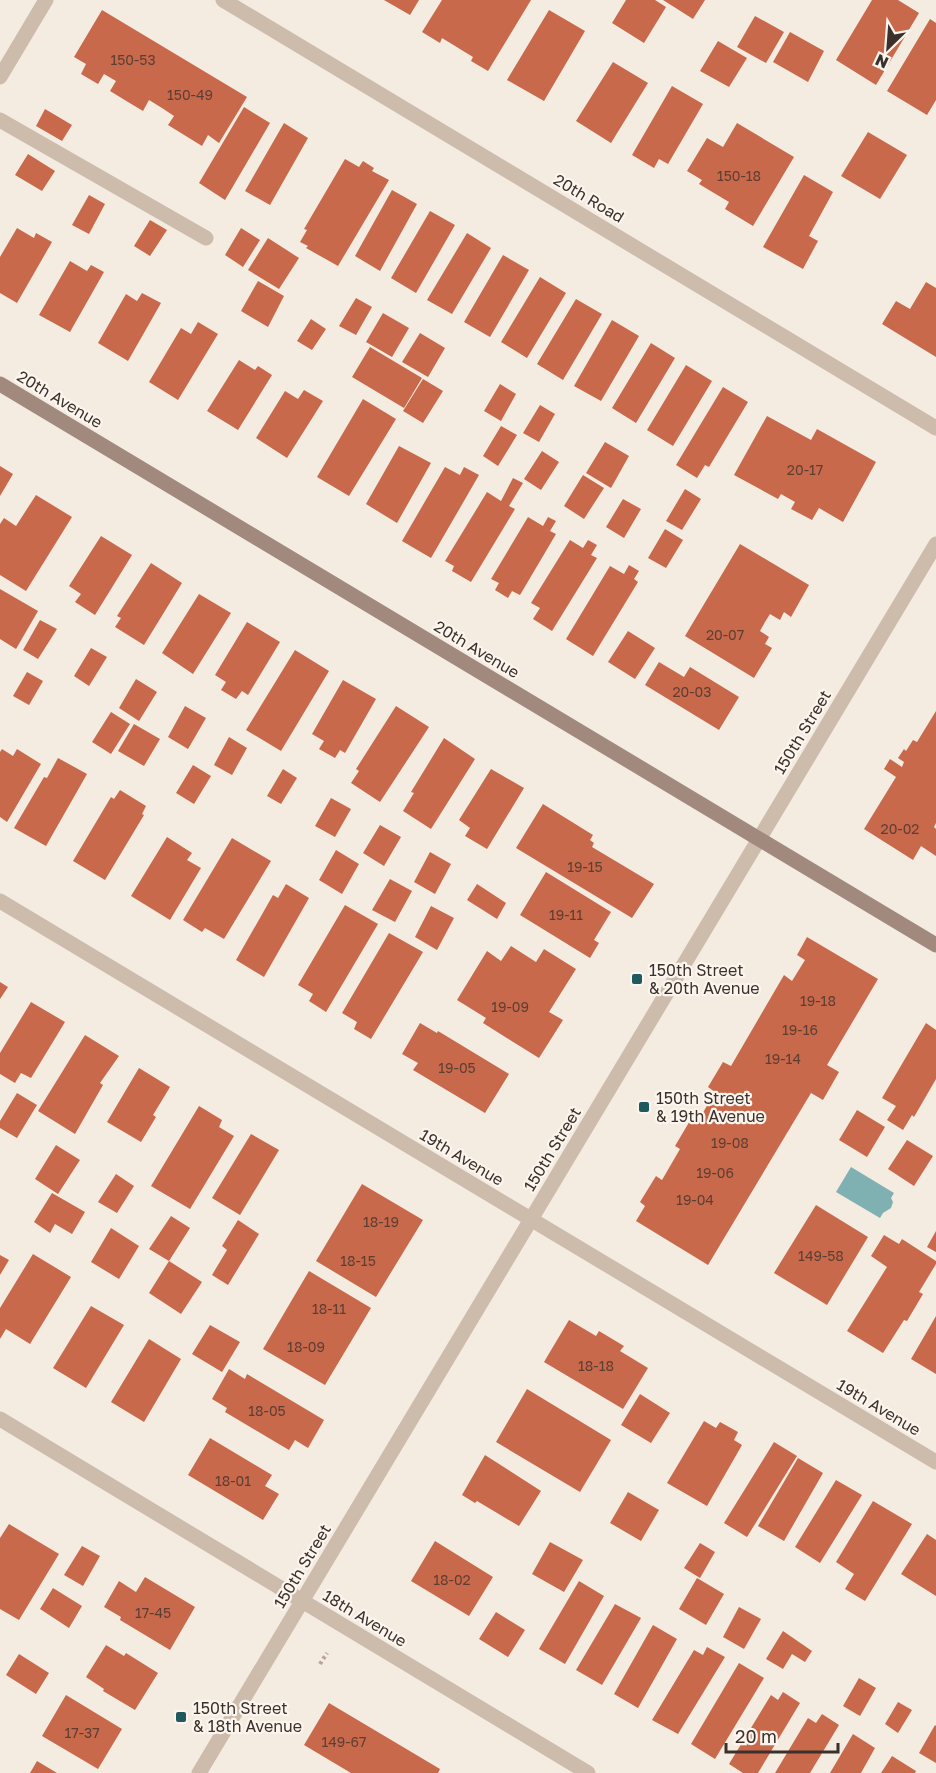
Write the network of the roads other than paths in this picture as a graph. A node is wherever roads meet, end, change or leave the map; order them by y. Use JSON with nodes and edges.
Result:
{"nodes":[{"id":1,"x":46,"y":0,"type":"edge"},
{"id":2,"x":223,"y":0,"type":"edge"},
{"id":3,"x":0,"y":77,"type":"edge"},
{"id":4,"x":0,"y":120,"type":"edge"},
{"id":5,"x":206,"y":238,"type":"dead end"},
{"id":6,"x":0,"y":384,"type":"edge"},
{"id":7,"x":936,"y":428,"type":"edge"},
{"id":8,"x":936,"y":544,"type":"edge"},
{"id":9,"x":759,"y":839,"type":"junction"},
{"id":10,"x":0,"y":902,"type":"edge"},
{"id":11,"x":936,"y":945,"type":"edge"},
{"id":12,"x":531,"y":1220,"type":"junction"},
{"id":13,"x":0,"y":1419,"type":"edge"},
{"id":14,"x":936,"y":1462,"type":"edge"},
{"id":15,"x":302,"y":1601,"type":"junction"},
{"id":16,"x":199,"y":1773,"type":"edge"},
{"id":17,"x":588,"y":1773,"type":"edge"}],
"edges":[{"from":1,"to":3,"type":"street"},
{"from":2,"to":7,"type":"street","name":"20th Road"},
{"from":4,"to":5,"type":"street"},
{"from":6,"to":9,"type":"street","name":"20th Avenue"},
{"from":8,"to":9,"type":"street","name":"150th Street"},
{"from":9,"to":11,"type":"street","name":"20th Avenue"},
{"from":9,"to":12,"type":"street","name":"150th Street"},
{"from":10,"to":12,"type":"street","name":"19th Avenue"},
{"from":12,"to":14,"type":"street","name":"19th Avenue"},
{"from":12,"to":15,"type":"street","name":"150th Street"},
{"from":13,"to":15,"type":"street","name":"18th Avenue"},
{"from":15,"to":16,"type":"street","name":"150th Street"},
{"from":15,"to":17,"type":"street","name":"18th Avenue"}]}
